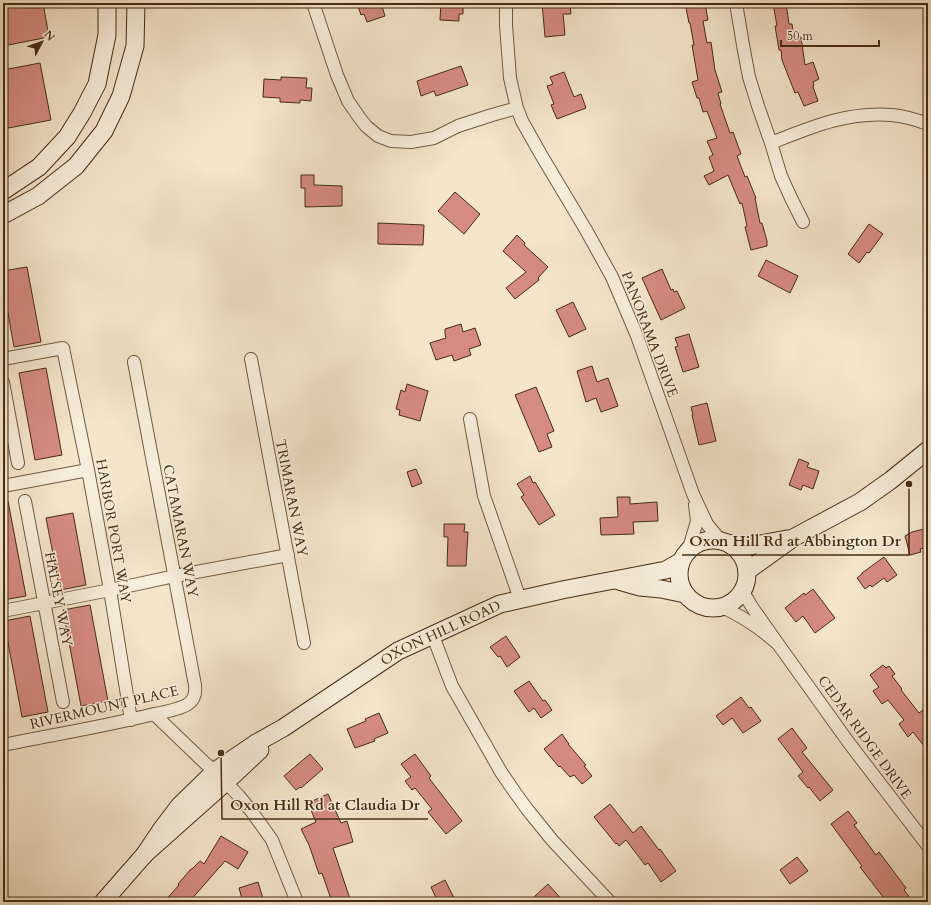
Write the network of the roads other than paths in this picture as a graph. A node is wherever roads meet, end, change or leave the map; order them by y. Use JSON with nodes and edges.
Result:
{"nodes":[{"id":1,"x":136,"y":3,"type":"edge"},
{"id":2,"x":313,"y":3,"type":"edge"},
{"id":3,"x":506,"y":3,"type":"edge"},
{"id":4,"x":736,"y":3,"type":"edge"},
{"id":5,"x":107,"y":4,"type":"edge"},
{"id":6,"x":517,"y":108,"type":"junction"},
{"id":7,"x":928,"y":124,"type":"edge"},
{"id":8,"x":771,"y":143,"type":"junction"},
{"id":9,"x":3,"y":190,"type":"edge"},
{"id":10,"x":3,"y":215,"type":"edge"},
{"id":11,"x":804,"y":222,"type":"dead end"},
{"id":12,"x":3,"y":359,"type":"edge"},
{"id":13,"x":251,"y":359,"type":"dead end"},
{"id":14,"x":134,"y":362,"type":"dead end"},
{"id":15,"x":3,"y":382,"type":"edge"},
{"id":16,"x":470,"y":419,"type":"dead end"},
{"id":17,"x":928,"y":450,"type":"edge"},
{"id":18,"x":18,"y":463,"type":"dead end"},
{"id":19,"x":88,"y":470,"type":"junction"},
{"id":20,"x":3,"y":486,"type":"edge"},
{"id":21,"x":693,"y":494,"type":"junction"},
{"id":22,"x":25,"y":501,"type":"dead end"},
{"id":23,"x":793,"y":538,"type":"junction"},
{"id":24,"x":725,"y":542,"type":"junction"},
{"id":25,"x":288,"y":555,"type":"junction"},
{"id":26,"x":685,"y":555,"type":"junction"},
{"id":27,"x":747,"y":571,"type":"junction"},
{"id":28,"x":175,"y":576,"type":"junction"},
{"id":29,"x":614,"y":580,"type":"junction"},
{"id":30,"x":110,"y":590,"type":"junction"},
{"id":31,"x":742,"y":590,"type":"junction"},
{"id":32,"x":685,"y":594,"type":"junction"},
{"id":33,"x":520,"y":599,"type":"junction"},
{"id":34,"x":45,"y":603,"type":"junction"},
{"id":35,"x":722,"y":607,"type":"junction"},
{"id":36,"x":3,"y":611,"type":"edge"},
{"id":37,"x":433,"y":636,"type":"junction"},
{"id":38,"x":304,"y":643,"type":"dead end"},
{"id":39,"x":778,"y":644,"type":"junction"},
{"id":40,"x":63,"y":702,"type":"dead end"},
{"id":41,"x":189,"y":704,"type":"joint"},
{"id":42,"x":154,"y":714,"type":"junction"},
{"id":43,"x":131,"y":720,"type":"junction"},
{"id":44,"x":3,"y":745,"type":"edge"},
{"id":45,"x":221,"y":777,"type":"junction"},
{"id":46,"x":928,"y":846,"type":"edge"},
{"id":47,"x":103,"y":902,"type":"edge"},
{"id":48,"x":297,"y":902,"type":"edge"},
{"id":49,"x":610,"y":902,"type":"edge"}],
"edges":[{"from":1,"to":10,"type":"main road"},
{"from":2,"to":6,"type":"street"},
{"from":3,"to":6,"type":"street","name":"PANORAMA DRIVE"},
{"from":4,"to":8,"type":"street"},
{"from":5,"to":9,"type":"main road"},
{"from":6,"to":21,"type":"street","name":"PANORAMA DRIVE"},
{"from":7,"to":8,"type":"street"},
{"from":8,"to":11,"type":"street"},
{"from":12,"to":19,"type":"street","name":"HARBOR PORT WAY"},
{"from":13,"to":25,"type":"street","name":"TRIMARAN WAY"},
{"from":14,"to":28,"type":"street","name":"CATAMARAN WAY"},
{"from":15,"to":18,"type":"street"},
{"from":16,"to":33,"type":"street"},
{"from":17,"to":23,"type":"main road"},
{"from":19,"to":20,"type":"street"},
{"from":19,"to":30,"type":"street","name":"HARBOR PORT WAY"},
{"from":21,"to":24,"type":"street","name":"PANORAMA DRIVE"},
{"from":21,"to":26,"type":"street","name":"PANORAMA DRIVE"},
{"from":22,"to":34,"type":"street","name":"HALSEY WAY"},
{"from":23,"to":24,"type":"main road"},
{"from":23,"to":27,"type":"main road"},
{"from":24,"to":26,"type":"main road"},
{"from":24,"to":27,"type":"main road"},
{"from":25,"to":28,"type":"street"},
{"from":25,"to":38,"type":"street","name":"TRIMARAN WAY"},
{"from":26,"to":29,"type":"main road","name":"OXON HILL ROAD"},
{"from":26,"to":32,"type":"main road"},
{"from":27,"to":31,"type":"main road"},
{"from":28,"to":30,"type":"street"},
{"from":28,"to":41,"type":"street","name":"CATAMARAN WAY"},
{"from":29,"to":32,"type":"main road","name":"OXON HILL ROAD"},
{"from":29,"to":33,"type":"main road","name":"OXON HILL ROAD"},
{"from":30,"to":34,"type":"street"},
{"from":30,"to":43,"type":"street","name":"HARBOR PORT WAY"},
{"from":31,"to":35,"type":"main road"},
{"from":31,"to":39,"type":"street","name":"CEDAR RIDGE DRIVE"},
{"from":32,"to":35,"type":"main road"},
{"from":33,"to":37,"type":"main road","name":"OXON HILL ROAD"},
{"from":34,"to":36,"type":"street"},
{"from":34,"to":40,"type":"street","name":"HALSEY WAY"},
{"from":35,"to":39,"type":"street","name":"CEDAR RIDGE DRIVE"},
{"from":37,"to":45,"type":"main road","name":"OXON HILL ROAD"},
{"from":37,"to":49,"type":"street"},
{"from":39,"to":46,"type":"street","name":"CEDAR RIDGE DRIVE"},
{"from":41,"to":42,"type":"street","name":"RIVERMOUNT PLACE"},
{"from":42,"to":43,"type":"street","name":"RIVERMOUNT PLACE"},
{"from":42,"to":45,"type":"street"},
{"from":43,"to":44,"type":"street","name":"RIVERMOUNT PLACE"},
{"from":45,"to":47,"type":"main road","name":"OXON HILL ROAD"},
{"from":45,"to":48,"type":"street"}]}
